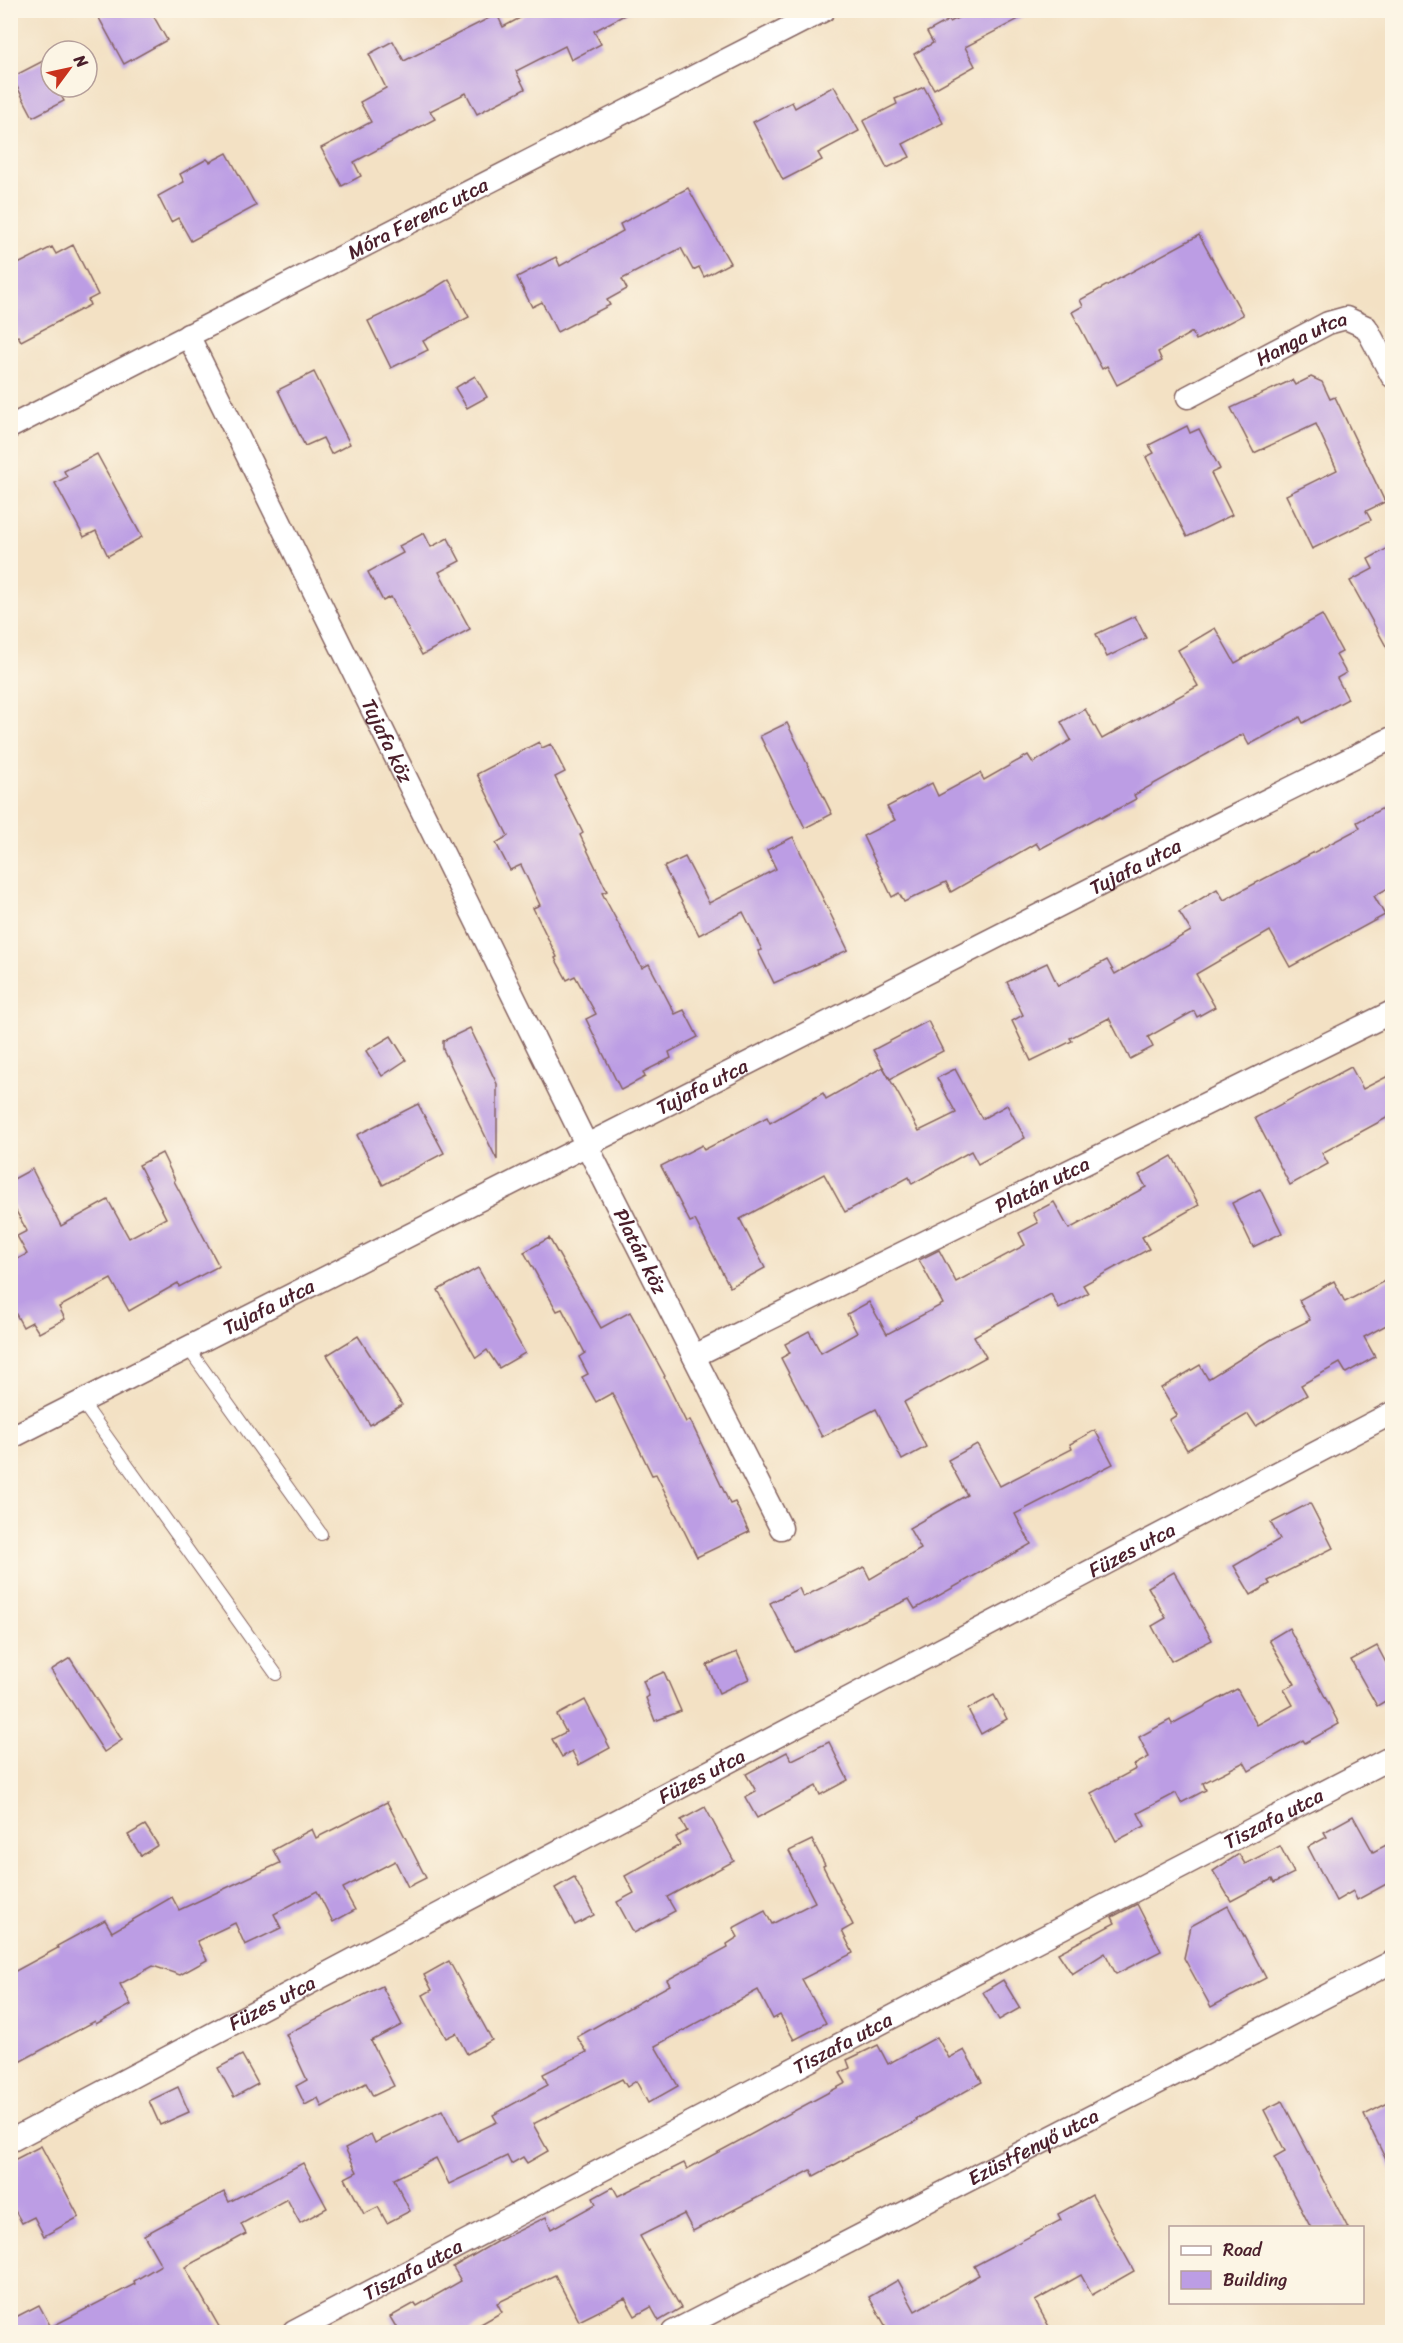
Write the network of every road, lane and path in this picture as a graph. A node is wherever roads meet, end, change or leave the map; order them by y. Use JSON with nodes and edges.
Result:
{"nodes":[{"id":1,"x":824,"y":10,"type":"edge"},
{"id":2,"x":188,"y":335,"type":"junction"},
{"id":3,"x":1392,"y":376,"type":"edge"},
{"id":4,"x":1188,"y":397,"type":"dead end"},
{"id":5,"x":10,"y":427,"type":"edge"},
{"id":6,"x":1392,"y":738,"type":"edge"},
{"id":7,"x":1392,"y":1012,"type":"edge"},
{"id":8,"x":586,"y":1144,"type":"junction"},
{"id":9,"x":188,"y":1348,"type":"junction"},
{"id":10,"x":694,"y":1356,"type":"junction"},
{"id":11,"x":82,"y":1402,"type":"junction"},
{"id":12,"x":1392,"y":1413,"type":"edge"},
{"id":13,"x":10,"y":1438,"type":"edge"},
{"id":14,"x":781,"y":1528,"type":"dead end"},
{"id":15,"x":321,"y":1534,"type":"dead end"},
{"id":16,"x":276,"y":1674,"type":"dead end"},
{"id":17,"x":1392,"y":1758,"type":"edge"},
{"id":18,"x":1392,"y":1962,"type":"edge"},
{"id":19,"x":10,"y":2141,"type":"edge"},
{"id":20,"x":294,"y":2332,"type":"edge"},
{"id":21,"x":673,"y":2332,"type":"edge"}],
"edges":[{"from":1,"to":2,"type":"street","name":"Móra Ferenc utca"},
{"from":2,"to":5,"type":"street","name":"Móra Ferenc utca"},
{"from":2,"to":8,"type":"street","name":"Tujafa köz"},
{"from":3,"to":4,"type":"street","name":"Hanga utca"},
{"from":6,"to":8,"type":"street","name":"Tujafa utca"},
{"from":7,"to":10,"type":"street","name":"Platán utca"},
{"from":8,"to":9,"type":"street","name":"Tujafa utca"},
{"from":8,"to":10,"type":"street","name":"Platán köz"},
{"from":9,"to":11,"type":"street","name":"Tujafa utca"},
{"from":9,"to":15,"type":"lane"},
{"from":10,"to":14,"type":"street","name":"Platán köz"},
{"from":11,"to":13,"type":"street","name":"Tujafa utca"},
{"from":11,"to":16,"type":"lane"},
{"from":12,"to":19,"type":"street","name":"Füzes utca"},
{"from":17,"to":20,"type":"street","name":"Tiszafa utca"},
{"from":18,"to":21,"type":"street","name":"Ezüstfenyő utca"}]}
